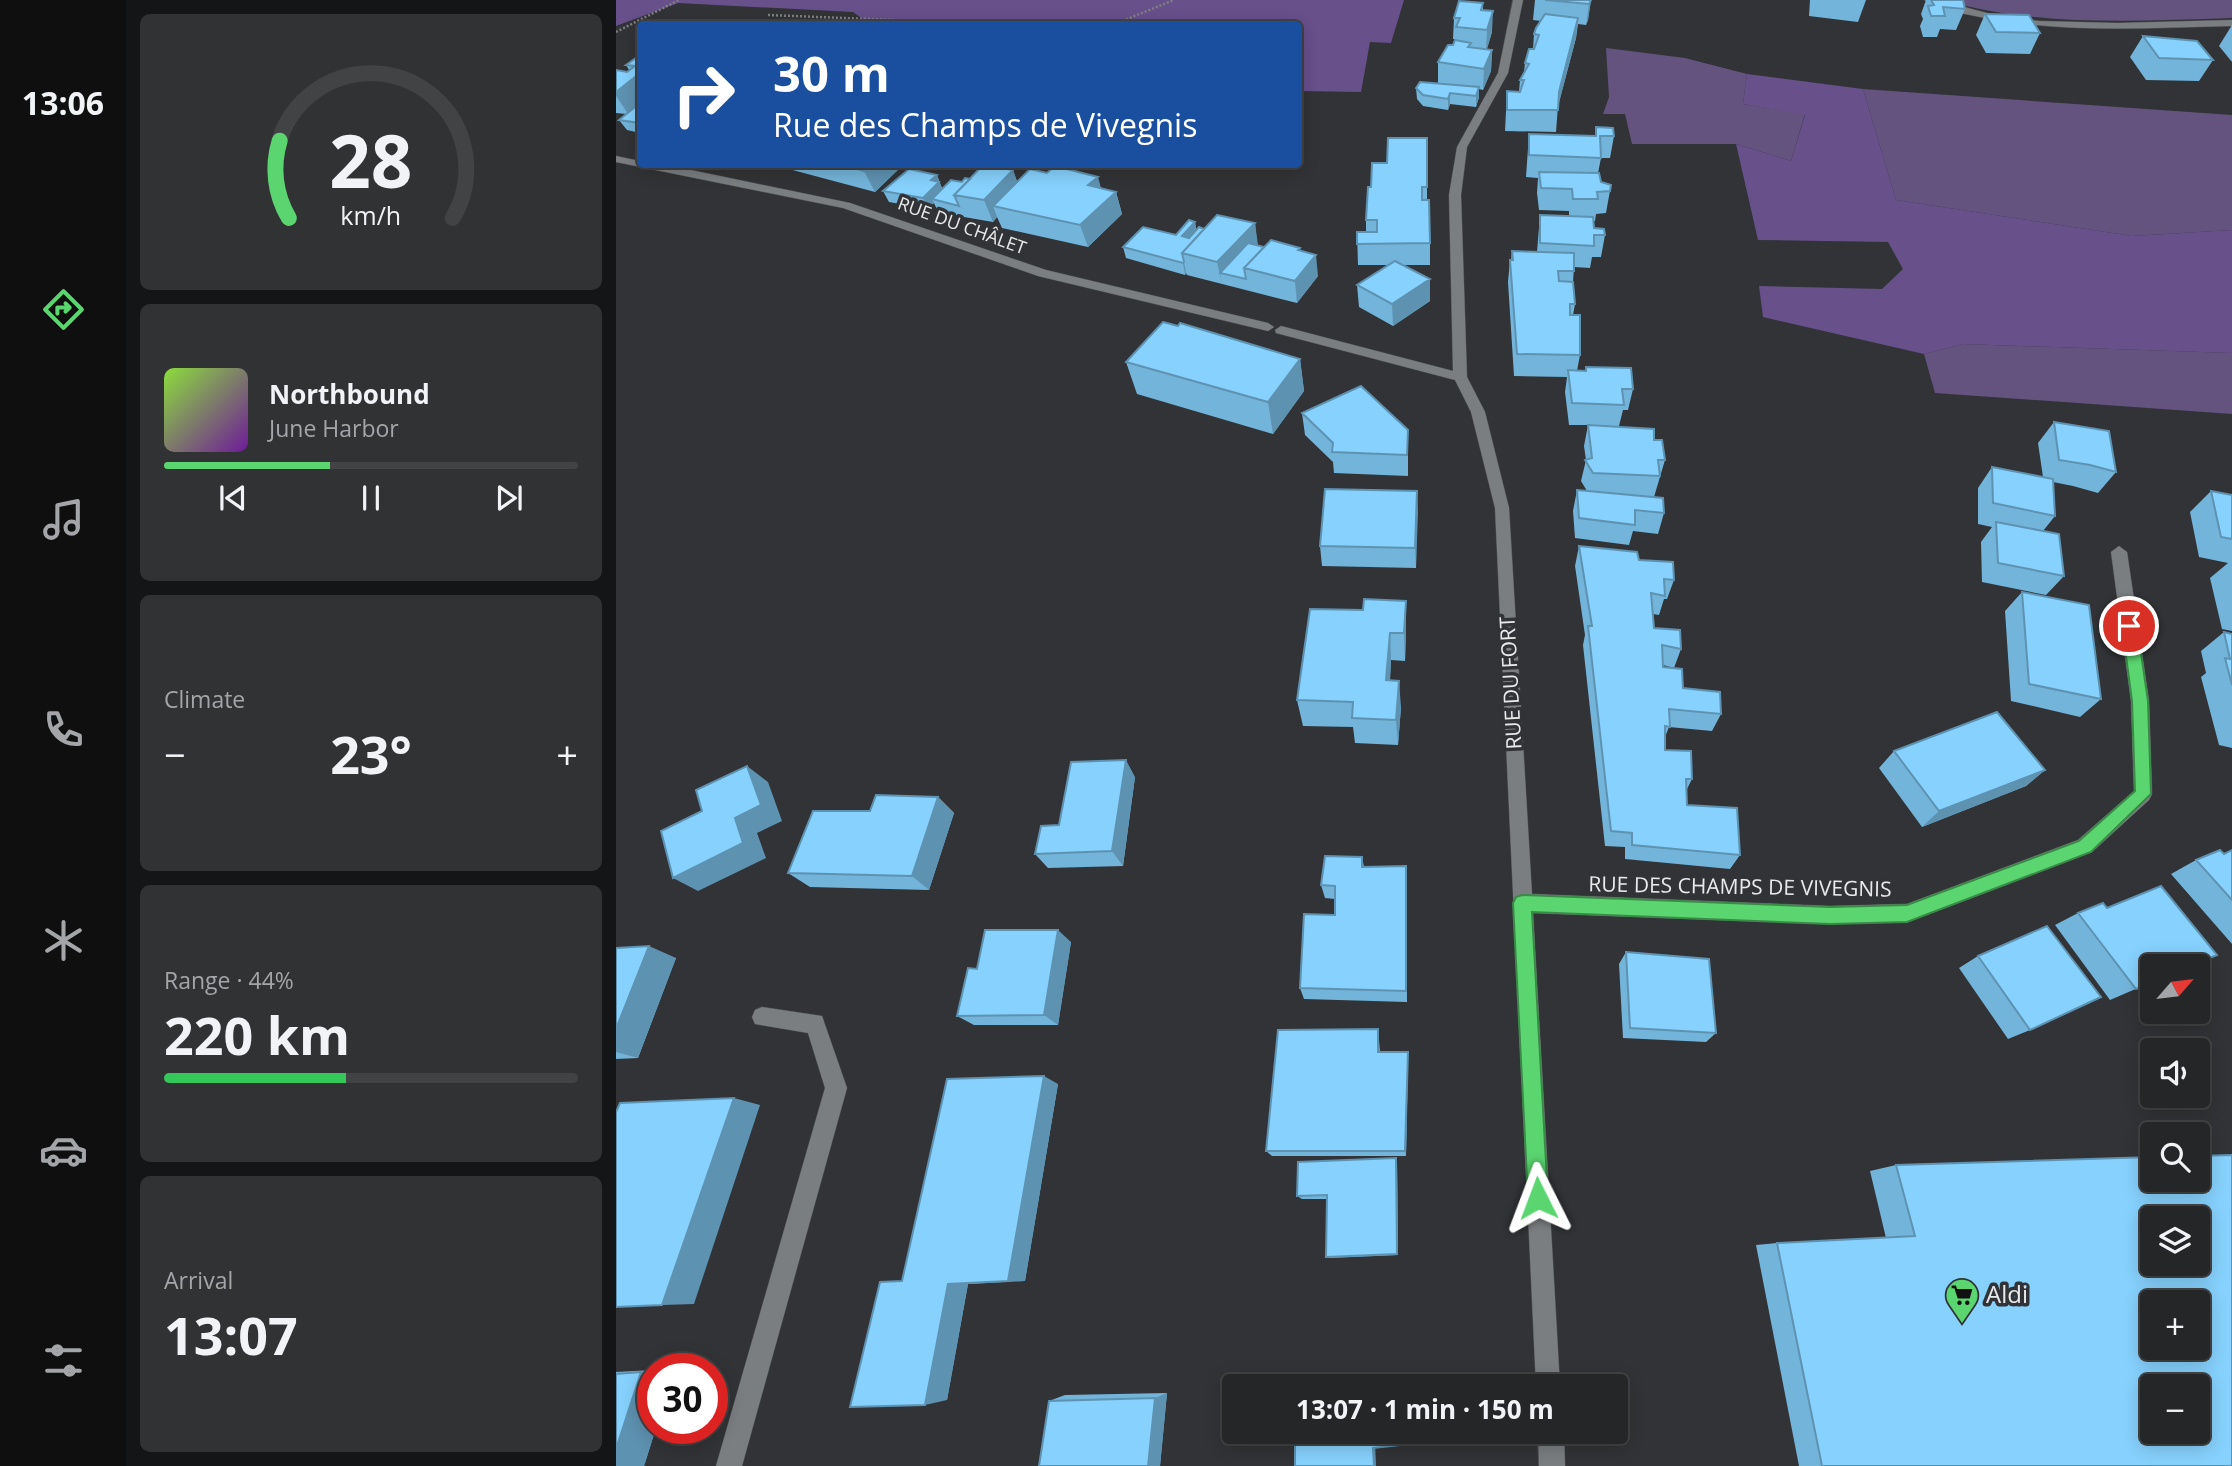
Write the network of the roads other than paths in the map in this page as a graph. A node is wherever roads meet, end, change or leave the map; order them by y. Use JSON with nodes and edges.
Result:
{"nodes":[{"id":1,"x":1518,"y":0,"type":"edge"},
{"id":2,"x":1929,"y":0,"type":"edge"},
{"id":3,"x":2232,"y":23,"type":"edge"},
{"id":4,"x":616,"y":159,"type":"edge"},
{"id":5,"x":637,"y":163,"type":"edge"},
{"id":6,"x":662,"y":168,"type":"edge"},
{"id":7,"x":1460,"y":377,"type":"junction"},
{"id":8,"x":2119,"y":552,"type":"dead end"},
{"id":9,"x":1522,"y":903,"type":"junction"},
{"id":10,"x":762,"y":1017,"type":"dead end"},
{"id":11,"x":1547,"y":1374,"type":"edge"},
{"id":12,"x":1551,"y":1444,"type":"edge"},
{"id":13,"x":729,"y":1466,"type":"edge"},
{"id":14,"x":1552,"y":1466,"type":"edge"}],
"edges":[{"from":1,"to":7,"type":"street","name":"RUE DU FORT"},
{"from":2,"to":3,"type":"street"},
{"from":4,"to":5,"type":"street","name":"RUE DU CHÂLET"},
{"from":6,"to":7,"type":"street","name":"RUE DU CHÂLET"},
{"from":7,"to":9,"type":"street","name":"RUE DU FORT"},
{"from":8,"to":9,"type":"street","name":"RUE DES CHAMPS DE VIVEGNIS"},
{"from":9,"to":11,"type":"street","name":"RUE DU FORT"},
{"from":10,"to":13,"type":"street"},
{"from":12,"to":14,"type":"street"}]}
